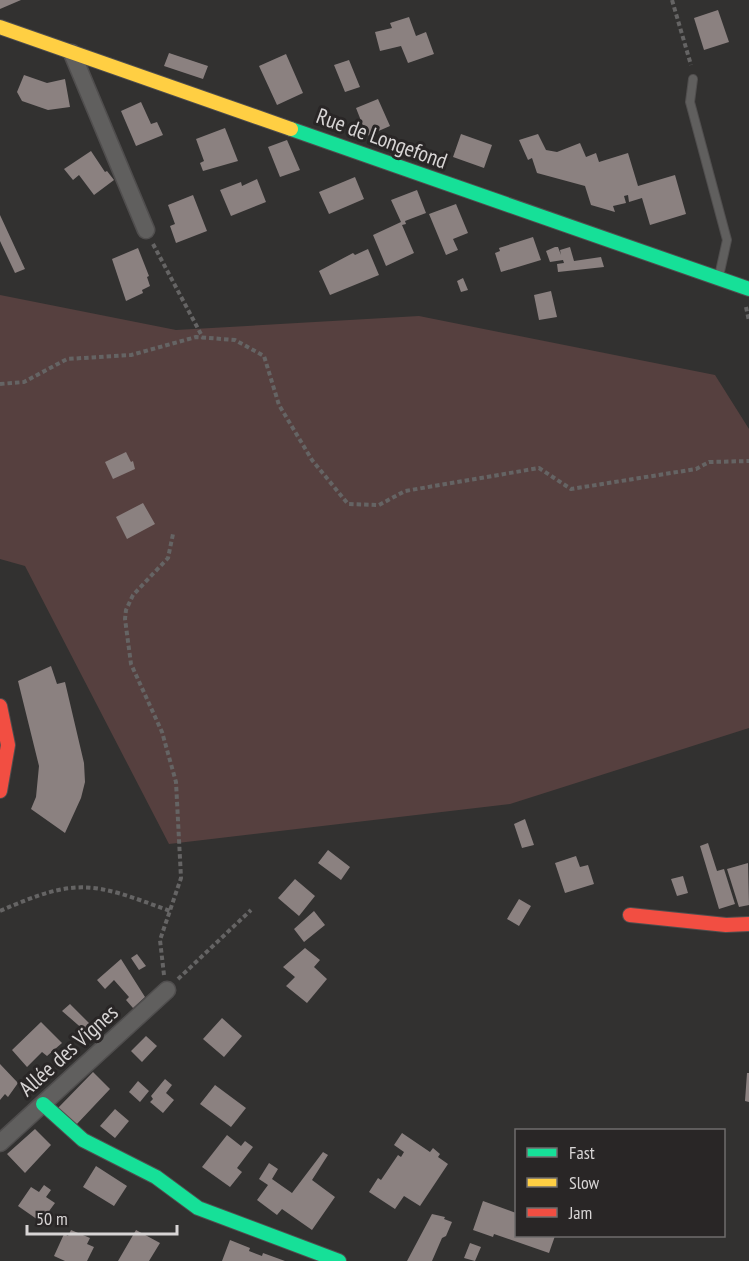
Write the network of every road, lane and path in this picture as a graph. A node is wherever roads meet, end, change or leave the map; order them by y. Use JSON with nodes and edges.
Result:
{"nodes":[{"id":1,"x":672,"y":0,"type":"edge"},
{"id":2,"x":0,"y":27,"type":"edge"},
{"id":3,"x":72,"y":53,"type":"junction"},
{"id":4,"x":693,"y":79,"type":"joint"},
{"id":5,"x":146,"y":230,"type":"joint"},
{"id":6,"x":719,"y":278,"type":"junction"},
{"id":7,"x":749,"y":289,"type":"edge"},
{"id":8,"x":203,"y":338,"type":"junction"},
{"id":9,"x":0,"y":384,"type":"edge"},
{"id":10,"x":749,"y":461,"type":"edge"},
{"id":11,"x":173,"y":534,"type":"dead end"},
{"id":12,"x":0,"y":706,"type":"edge"},
{"id":13,"x":0,"y":791,"type":"edge"},
{"id":14,"x":251,"y":910,"type":"dead end"},
{"id":15,"x":0,"y":911,"type":"edge"},
{"id":16,"x":170,"y":911,"type":"junction"},
{"id":17,"x":630,"y":915,"type":"dead end"},
{"id":18,"x":749,"y":924,"type":"edge"},
{"id":19,"x":167,"y":990,"type":"junction"},
{"id":20,"x":43,"y":1104,"type":"junction"},
{"id":21,"x":0,"y":1143,"type":"edge"},
{"id":22,"x":339,"y":1261,"type":"edge"}],
"edges":[{"from":1,"to":4,"type":"path"},
{"from":2,"to":3,"type":"street","name":"Rue de Longefond"},
{"from":3,"to":5,"type":"street"},
{"from":3,"to":6,"type":"street","name":"Rue de Longefond"},
{"from":4,"to":6,"type":"lane"},
{"from":5,"to":8,"type":"path"},
{"from":6,"to":7,"type":"street","name":"Rue de Longefond"},
{"from":8,"to":9,"type":"path"},
{"from":8,"to":10,"type":"path"},
{"from":11,"to":16,"type":"path"},
{"from":12,"to":13,"type":"street"},
{"from":14,"to":19,"type":"path"},
{"from":15,"to":16,"type":"path"},
{"from":16,"to":19,"type":"path"},
{"from":17,"to":18,"type":"street"},
{"from":19,"to":20,"type":"street","name":"Allée des Vignes"},
{"from":20,"to":21,"type":"street","name":"Allée des Vignes"},
{"from":20,"to":22,"type":"street"}]}
